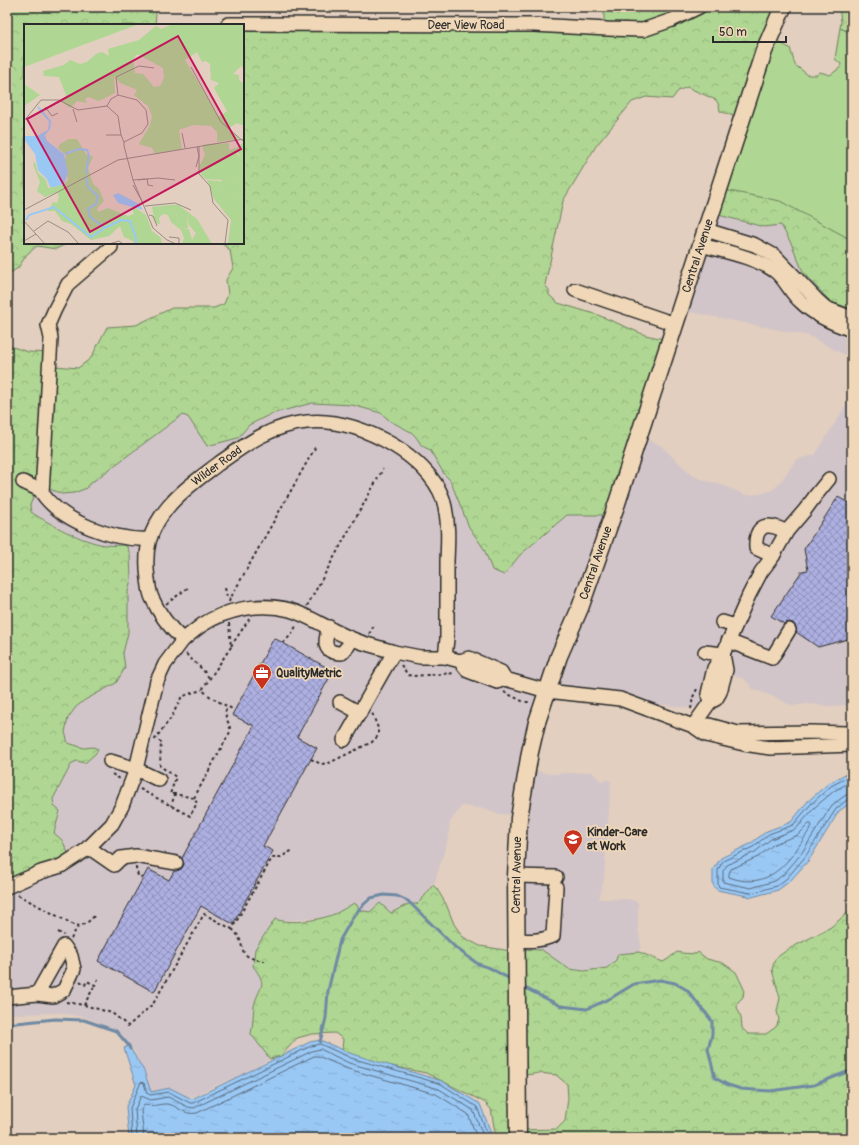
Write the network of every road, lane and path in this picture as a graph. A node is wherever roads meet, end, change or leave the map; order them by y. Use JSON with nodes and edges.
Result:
{"nodes":[{"id":1,"x":699,"y":7,"type":"edge"},
{"id":2,"x":783,"y":7,"type":"edge"},
{"id":3,"x":244,"y":24,"type":"edge"},
{"id":4,"x":703,"y":238,"type":"junction"},
{"id":5,"x":111,"y":247,"type":"dead end"},
{"id":6,"x":758,"y":247,"type":"junction"},
{"id":7,"x":753,"y":261,"type":"junction"},
{"id":8,"x":575,"y":290,"type":"dead end"},
{"id":9,"x":852,"y":318,"type":"edge"},
{"id":10,"x":675,"y":324,"type":"junction"},
{"id":11,"x":852,"y":330,"type":"edge"},
{"id":12,"x":316,"y":446,"type":"dead end"},
{"id":13,"x":383,"y":469,"type":"dead end"},
{"id":14,"x":829,"y":480,"type":"dead end"},
{"id":15,"x":23,"y":482,"type":"dead end"},
{"id":16,"x":42,"y":491,"type":"junction"},
{"id":17,"x":787,"y":531,"type":"junction"},
{"id":18,"x":149,"y":539,"type":"junction"},
{"id":19,"x":773,"y":556,"type":"junction"},
{"id":20,"x":225,"y":588,"type":"dead end"},
{"id":21,"x":230,"y":599,"type":"junction"},
{"id":22,"x":229,"y":613,"type":"junction"},
{"id":23,"x":244,"y":617,"type":"dead end"},
{"id":24,"x":298,"y":618,"type":"junction"},
{"id":25,"x":722,"y":622,"type":"dead end"},
{"id":26,"x":735,"y":626,"type":"junction"},
{"id":27,"x":329,"y":627,"type":"junction"},
{"id":28,"x":789,"y":630,"type":"dead end"},
{"id":29,"x":352,"y":639,"type":"junction"},
{"id":30,"x":183,"y":640,"type":"junction"},
{"id":31,"x":728,"y":641,"type":"junction"},
{"id":32,"x":283,"y":644,"type":"dead end"},
{"id":33,"x":231,"y":647,"type":"junction"},
{"id":34,"x":705,"y":652,"type":"dead end"},
{"id":35,"x":723,"y":654,"type":"junction"},
{"id":36,"x":397,"y":657,"type":"junction"},
{"id":37,"x":445,"y":657,"type":"junction"},
{"id":38,"x":461,"y":667,"type":"junction"},
{"id":39,"x":505,"y":685,"type":"junction"},
{"id":40,"x":202,"y":690,"type":"junction"},
{"id":41,"x":547,"y":691,"type":"junction"},
{"id":42,"x":340,"y":702,"type":"dead end"},
{"id":43,"x":524,"y":702,"type":"dead end"},
{"id":44,"x":227,"y":707,"type":"junction"},
{"id":45,"x":234,"y":710,"type":"dead end"},
{"id":46,"x":366,"y":710,"type":"junction"},
{"id":47,"x":693,"y":726,"type":"junction"},
{"id":48,"x":852,"y":735,"type":"edge"},
{"id":49,"x":737,"y":738,"type":"junction"},
{"id":50,"x":344,"y":740,"type":"dead end"},
{"id":51,"x":852,"y":745,"type":"edge"},
{"id":52,"x":311,"y":759,"type":"dead end"},
{"id":53,"x":110,"y":761,"type":"dead end"},
{"id":54,"x":136,"y":769,"type":"junction"},
{"id":55,"x":159,"y":780,"type":"dead end"},
{"id":56,"x":140,"y":790,"type":"dead end"},
{"id":57,"x":175,"y":794,"type":"junction"},
{"id":58,"x":194,"y":798,"type":"junction"},
{"id":59,"x":171,"y":806,"type":"junction"},
{"id":60,"x":88,"y":847,"type":"junction"},
{"id":61,"x":293,"y":850,"type":"dead end"},
{"id":62,"x":176,"y":863,"type":"dead end"},
{"id":63,"x":130,"y":867,"type":"dead end"},
{"id":64,"x":516,"y":876,"type":"junction"},
{"id":65,"x":143,"y":878,"type":"dead end"},
{"id":66,"x":10,"y":890,"type":"edge"},
{"id":67,"x":95,"y":915,"type":"dead end"},
{"id":68,"x":78,"y":926,"type":"junction"},
{"id":69,"x":232,"y":929,"type":"junction"},
{"id":70,"x":58,"y":932,"type":"dead end"},
{"id":71,"x":65,"y":935,"type":"dead end"},
{"id":72,"x":71,"y":939,"type":"dead end"},
{"id":73,"x":516,"y":940,"type":"junction"},
{"id":74,"x":265,"y":961,"type":"dead end"},
{"id":75,"x":99,"y":977,"type":"dead end"},
{"id":76,"x":77,"y":980,"type":"dead end"},
{"id":77,"x":95,"y":985,"type":"junction"},
{"id":78,"x":37,"y":994,"type":"dead end"},
{"id":79,"x":7,"y":997,"type":"edge"},
{"id":80,"x":60,"y":1002,"type":"dead end"},
{"id":81,"x":84,"y":1005,"type":"junction"},
{"id":82,"x":518,"y":1138,"type":"edge"}],
"edges":[{"from":1,"to":3,"type":"street","name":"Deer View Road"},
{"from":2,"to":4,"type":"main road","name":"Central Avenue"},
{"from":4,"to":6,"type":"street"},
{"from":4,"to":7,"type":"street"},
{"from":4,"to":10,"type":"main road","name":"Central Avenue"},
{"from":5,"to":16,"type":"street"},
{"from":6,"to":7,"type":"street"},
{"from":6,"to":9,"type":"street"},
{"from":7,"to":11,"type":"street"},
{"from":8,"to":10,"type":"street"},
{"from":10,"to":41,"type":"main road","name":"Central Avenue"},
{"from":12,"to":21,"type":"path"},
{"from":13,"to":24,"type":"path"},
{"from":14,"to":17,"type":"street"},
{"from":15,"to":16,"type":"street"},
{"from":16,"to":18,"type":"street"},
{"from":17,"to":19,"type":"street"},
{"from":17,"to":19,"type":"street"},
{"from":18,"to":30,"type":"street","name":"Wilder Road"},
{"from":18,"to":37,"type":"street","name":"Wilder Road"},
{"from":19,"to":26,"type":"street"},
{"from":20,"to":21,"type":"path"},
{"from":21,"to":22,"type":"path"},
{"from":22,"to":24,"type":"street"},
{"from":22,"to":30,"type":"street"},
{"from":22,"to":33,"type":"path"},
{"from":23,"to":33,"type":"path"},
{"from":24,"to":27,"type":"street"},
{"from":24,"to":32,"type":"path"},
{"from":25,"to":26,"type":"street"},
{"from":26,"to":31,"type":"street"},
{"from":27,"to":29,"type":"street"},
{"from":27,"to":29,"type":"street"},
{"from":28,"to":31,"type":"street"},
{"from":29,"to":36,"type":"street"},
{"from":30,"to":54,"type":"street"},
{"from":31,"to":35,"type":"street"},
{"from":33,"to":40,"type":"path"},
{"from":34,"to":35,"type":"street"},
{"from":35,"to":47,"type":"street"},
{"from":36,"to":37,"type":"street"},
{"from":36,"to":38,"type":"path"},
{"from":36,"to":46,"type":"street"},
{"from":37,"to":38,"type":"street"},
{"from":38,"to":39,"type":"street"},
{"from":39,"to":41,"type":"street"},
{"from":39,"to":43,"type":"path"},
{"from":40,"to":44,"type":"path"},
{"from":40,"to":57,"type":"path"},
{"from":41,"to":47,"type":"street"},
{"from":41,"to":64,"type":"main road","name":"Central Avenue"},
{"from":42,"to":46,"type":"street"},
{"from":44,"to":45,"type":"path"},
{"from":44,"to":58,"type":"path"},
{"from":46,"to":50,"type":"street"},
{"from":46,"to":52,"type":"path"},
{"from":47,"to":49,"type":"street"},
{"from":48,"to":49,"type":"street"},
{"from":49,"to":51,"type":"street"},
{"from":53,"to":54,"type":"street"},
{"from":54,"to":55,"type":"street"},
{"from":54,"to":60,"type":"street"},
{"from":56,"to":59,"type":"path"},
{"from":57,"to":58,"type":"path"},
{"from":57,"to":59,"type":"path"},
{"from":58,"to":59,"type":"path"},
{"from":60,"to":62,"type":"street"},
{"from":60,"to":66,"type":"street"},
{"from":61,"to":69,"type":"path"},
{"from":63,"to":65,"type":"path"},
{"from":64,"to":73,"type":"main road","name":"Central Avenue"},
{"from":64,"to":73,"type":"street"},
{"from":66,"to":68,"type":"path"},
{"from":67,"to":68,"type":"path"},
{"from":68,"to":72,"type":"path"},
{"from":69,"to":74,"type":"path"},
{"from":69,"to":81,"type":"path"},
{"from":70,"to":71,"type":"path"},
{"from":73,"to":82,"type":"main road","name":"Central Avenue"},
{"from":75,"to":77,"type":"path"},
{"from":76,"to":77,"type":"path"},
{"from":77,"to":81,"type":"path"},
{"from":78,"to":79,"type":"street"},
{"from":80,"to":81,"type":"path"}]}
